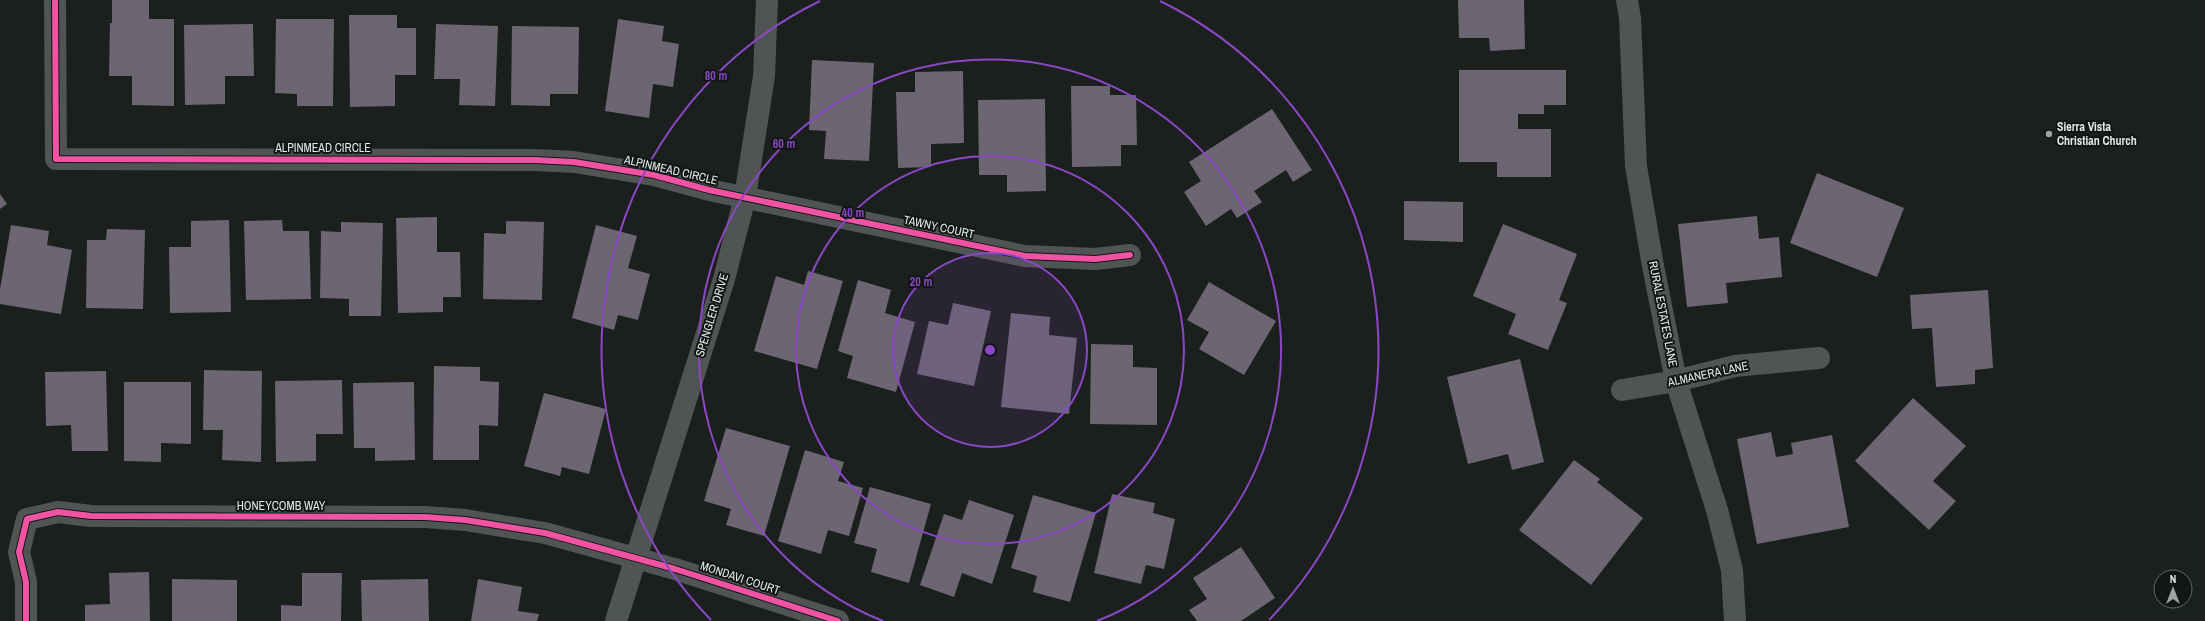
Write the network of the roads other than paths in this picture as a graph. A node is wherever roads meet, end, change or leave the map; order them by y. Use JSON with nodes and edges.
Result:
{"nodes":[{"id":1,"x":55,"y":0,"type":"edge"},
{"id":2,"x":767,"y":0,"type":"edge"},
{"id":3,"x":1627,"y":0,"type":"edge"},
{"id":4,"x":745,"y":197,"type":"junction"},
{"id":5,"x":1130,"y":256,"type":"dead end"},
{"id":6,"x":1819,"y":358,"type":"dead end"},
{"id":7,"x":1676,"y":381,"type":"junction"},
{"id":8,"x":1622,"y":390,"type":"dead end"},
{"id":9,"x":636,"y":557,"type":"junction"},
{"id":10,"x":26,"y":621,"type":"edge"},
{"id":11,"x":616,"y":621,"type":"edge"},
{"id":12,"x":838,"y":621,"type":"edge"},
{"id":13,"x":1735,"y":621,"type":"edge"}],
"edges":[{"from":1,"to":4,"type":"street","name":"ALPINMEAD CIRCLE"},
{"from":2,"to":4,"type":"street","name":"SPENGLER DRIVE"},
{"from":3,"to":7,"type":"street","name":"RURAL ESTATES LANE"},
{"from":4,"to":5,"type":"street","name":"TAWNY COURT"},
{"from":4,"to":9,"type":"street","name":"SPENGLER DRIVE"},
{"from":6,"to":7,"type":"street","name":"ALMANERA LANE"},
{"from":7,"to":8,"type":"street","name":"ALMANERA LANE"},
{"from":7,"to":13,"type":"street","name":"RURAL ESTATES LANE"},
{"from":9,"to":10,"type":"street","name":"HONEYCOMB WAY"},
{"from":9,"to":11,"type":"street","name":"SPENGLER DRIVE"},
{"from":9,"to":12,"type":"street","name":"MONDAVI COURT"}]}
